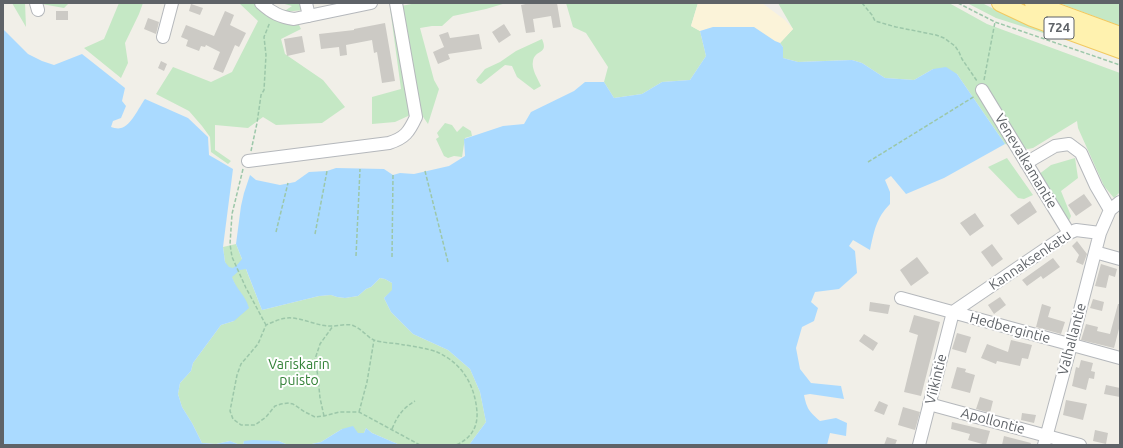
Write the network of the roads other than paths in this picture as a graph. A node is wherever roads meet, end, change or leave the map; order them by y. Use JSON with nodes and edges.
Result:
{"nodes":[{"id":1,"x":172,"y":3,"type":"edge"},
{"id":2,"x":261,"y":3,"type":"edge"},
{"id":3,"x":306,"y":3,"type":"edge"},
{"id":4,"x":371,"y":3,"type":"edge"},
{"id":5,"x":396,"y":3,"type":"edge"},
{"id":6,"x":1000,"y":3,"type":"edge"},
{"id":7,"x":1033,"y":3,"type":"edge"},
{"id":8,"x":309,"y":16,"type":"junction"},
{"id":9,"x":1120,"y":35,"type":"edge"},
{"id":10,"x":163,"y":37,"type":"dead end"},
{"id":11,"x":1120,"y":50,"type":"edge"},
{"id":12,"x":982,"y":90,"type":"road end"},
{"id":13,"x":248,"y":161,"type":"road end"},
{"id":14,"x":1026,"y":163,"type":"junction"},
{"id":15,"x":1120,"y":202,"type":"edge"},
{"id":16,"x":1110,"y":210,"type":"junction"},
{"id":17,"x":1069,"y":233,"type":"junction"},
{"id":18,"x":1100,"y":233,"type":"junction"},
{"id":19,"x":1095,"y":252,"type":"junction"},
{"id":20,"x":1120,"y":259,"type":"edge"},
{"id":21,"x":901,"y":298,"type":"dead end"},
{"id":22,"x":952,"y":312,"type":"junction"},
{"id":23,"x":1071,"y":345,"type":"junction"},
{"id":24,"x":1120,"y":358,"type":"edge"},
{"id":25,"x":929,"y":404,"type":"junction"},
{"id":26,"x":1045,"y":440,"type":"edge"},
{"id":27,"x":919,"y":445,"type":"edge"},
{"id":28,"x":1080,"y":445,"type":"edge"}],
"edges":[{"from":1,"to":10,"type":"street"},
{"from":2,"to":8,"type":"street"},
{"from":3,"to":8,"type":"street"},
{"from":4,"to":8,"type":"street"},
{"from":5,"to":13,"type":"street"},
{"from":6,"to":11,"type":"main road","number":"724"},
{"from":7,"to":9,"type":"main road","number":"724"},
{"from":12,"to":14,"type":"street","name":"Venevalkamantie"},
{"from":14,"to":16,"type":"street"},
{"from":14,"to":17,"type":"street","name":"Venevalkamantie"},
{"from":15,"to":16,"type":"street"},
{"from":16,"to":18,"type":"street"},
{"from":17,"to":18,"type":"street","name":"Kannaksenkatu"},
{"from":17,"to":22,"type":"street","name":"Kannaksenkatu"},
{"from":18,"to":19,"type":"street","name":"Valhallantie"},
{"from":19,"to":20,"type":"street"},
{"from":19,"to":23,"type":"street","name":"Valhallantie"},
{"from":21,"to":22,"type":"street","name":"Hedbergintie"},
{"from":22,"to":23,"type":"street","name":"Hedbergintie"},
{"from":22,"to":25,"type":"street","name":"Viikintie"},
{"from":23,"to":24,"type":"street","name":"Hedbergintie"},
{"from":23,"to":26,"type":"street","name":"Valhallantie"},
{"from":25,"to":26,"type":"street","name":"Apollontie"},
{"from":25,"to":27,"type":"street","name":"Viikintie"},
{"from":26,"to":28,"type":"street","name":"Apollontie"}]}
